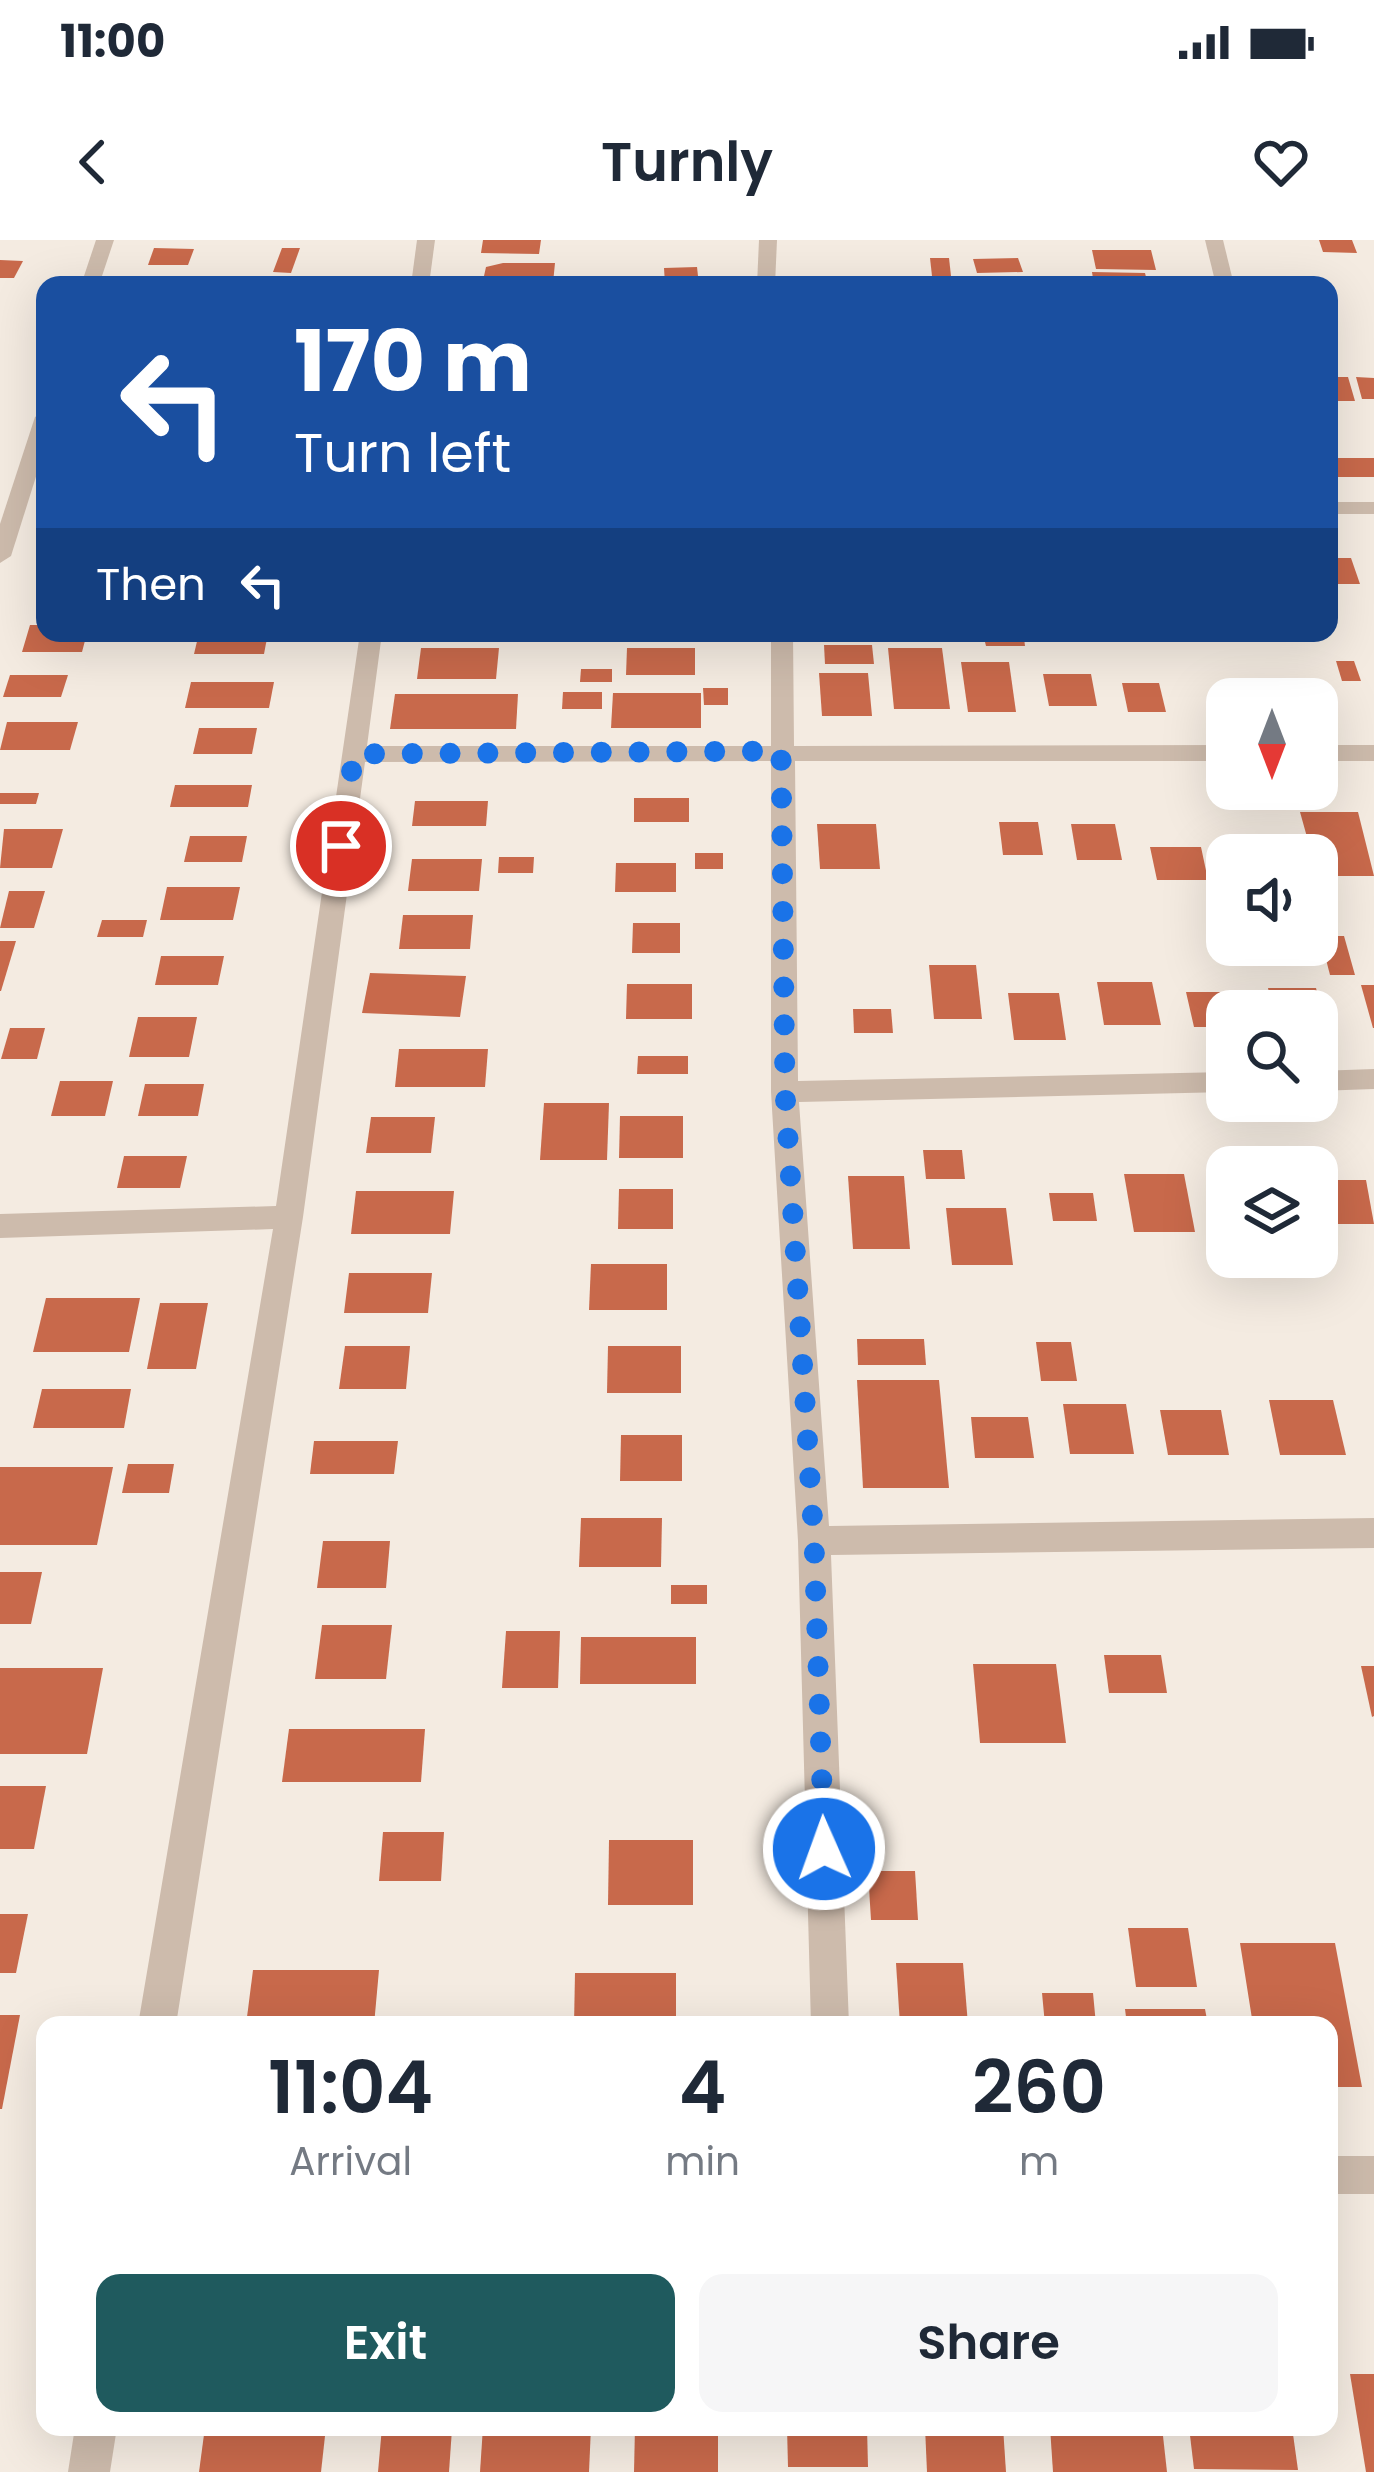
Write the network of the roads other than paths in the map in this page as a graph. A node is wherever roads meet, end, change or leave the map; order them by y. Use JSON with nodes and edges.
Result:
{"nodes":[{"id":1,"x":105,"y":240,"type":"edge"},
{"id":2,"x":426,"y":240,"type":"edge"},
{"id":3,"x":768,"y":240,"type":"edge"},
{"id":4,"x":1214,"y":240,"type":"edge"},
{"id":5,"x":93,"y":276,"type":"edge"},
{"id":6,"x":421,"y":276,"type":"edge"},
{"id":7,"x":766,"y":276,"type":"edge"},
{"id":8,"x":1223,"y":276,"type":"edge"},
{"id":9,"x":36,"y":445,"type":"edge"},
{"id":10,"x":1338,"y":508,"type":"edge"},
{"id":11,"x":1374,"y":508,"type":"edge"},
{"id":12,"x":0,"y":556,"type":"edge"},
{"id":13,"x":370,"y":642,"type":"edge"},
{"id":14,"x":782,"y":642,"type":"edge"},
{"id":15,"x":781,"y":751,"type":"junction"},
{"id":16,"x":1206,"y":753,"type":"edge"},
{"id":17,"x":1338,"y":753,"type":"edge"},
{"id":18,"x":1374,"y":753,"type":"edge"},
{"id":19,"x":354,"y":754,"type":"junction"},
{"id":20,"x":1374,"y":1079,"type":"edge"},
{"id":21,"x":1338,"y":1080,"type":"edge"},
{"id":22,"x":1206,"y":1082,"type":"edge"},
{"id":23,"x":785,"y":1092,"type":"junction"},
{"id":24,"x":289,"y":1217,"type":"junction"},
{"id":25,"x":0,"y":1226,"type":"edge"},
{"id":26,"x":1374,"y":1534,"type":"edge"},
{"id":27,"x":814,"y":1541,"type":"junction"},
{"id":28,"x":158,"y":2016,"type":"edge"},
{"id":29,"x":830,"y":2016,"type":"edge"},
{"id":30,"x":1338,"y":2175,"type":"edge"},
{"id":31,"x":1374,"y":2175,"type":"edge"},
{"id":32,"x":95,"y":2436,"type":"edge"},
{"id":33,"x":89,"y":2472,"type":"edge"}],
"edges":[{"from":1,"to":5,"type":"street"},
{"from":2,"to":6,"type":"street"},
{"from":3,"to":7,"type":"street"},
{"from":4,"to":8,"type":"street"},
{"from":9,"to":12,"type":"street"},
{"from":10,"to":11,"type":"street"},
{"from":13,"to":19,"type":"street"},
{"from":14,"to":15,"type":"street"},
{"from":15,"to":16,"type":"street"},
{"from":15,"to":19,"type":"street"},
{"from":15,"to":23,"type":"street"},
{"from":17,"to":18,"type":"street"},
{"from":19,"to":24,"type":"street"},
{"from":20,"to":21,"type":"street"},
{"from":22,"to":23,"type":"street"},
{"from":23,"to":27,"type":"street"},
{"from":24,"to":25,"type":"street"},
{"from":24,"to":28,"type":"street"},
{"from":26,"to":27,"type":"street"},
{"from":27,"to":29,"type":"street"},
{"from":30,"to":31,"type":"street"},
{"from":32,"to":33,"type":"street"}]}
